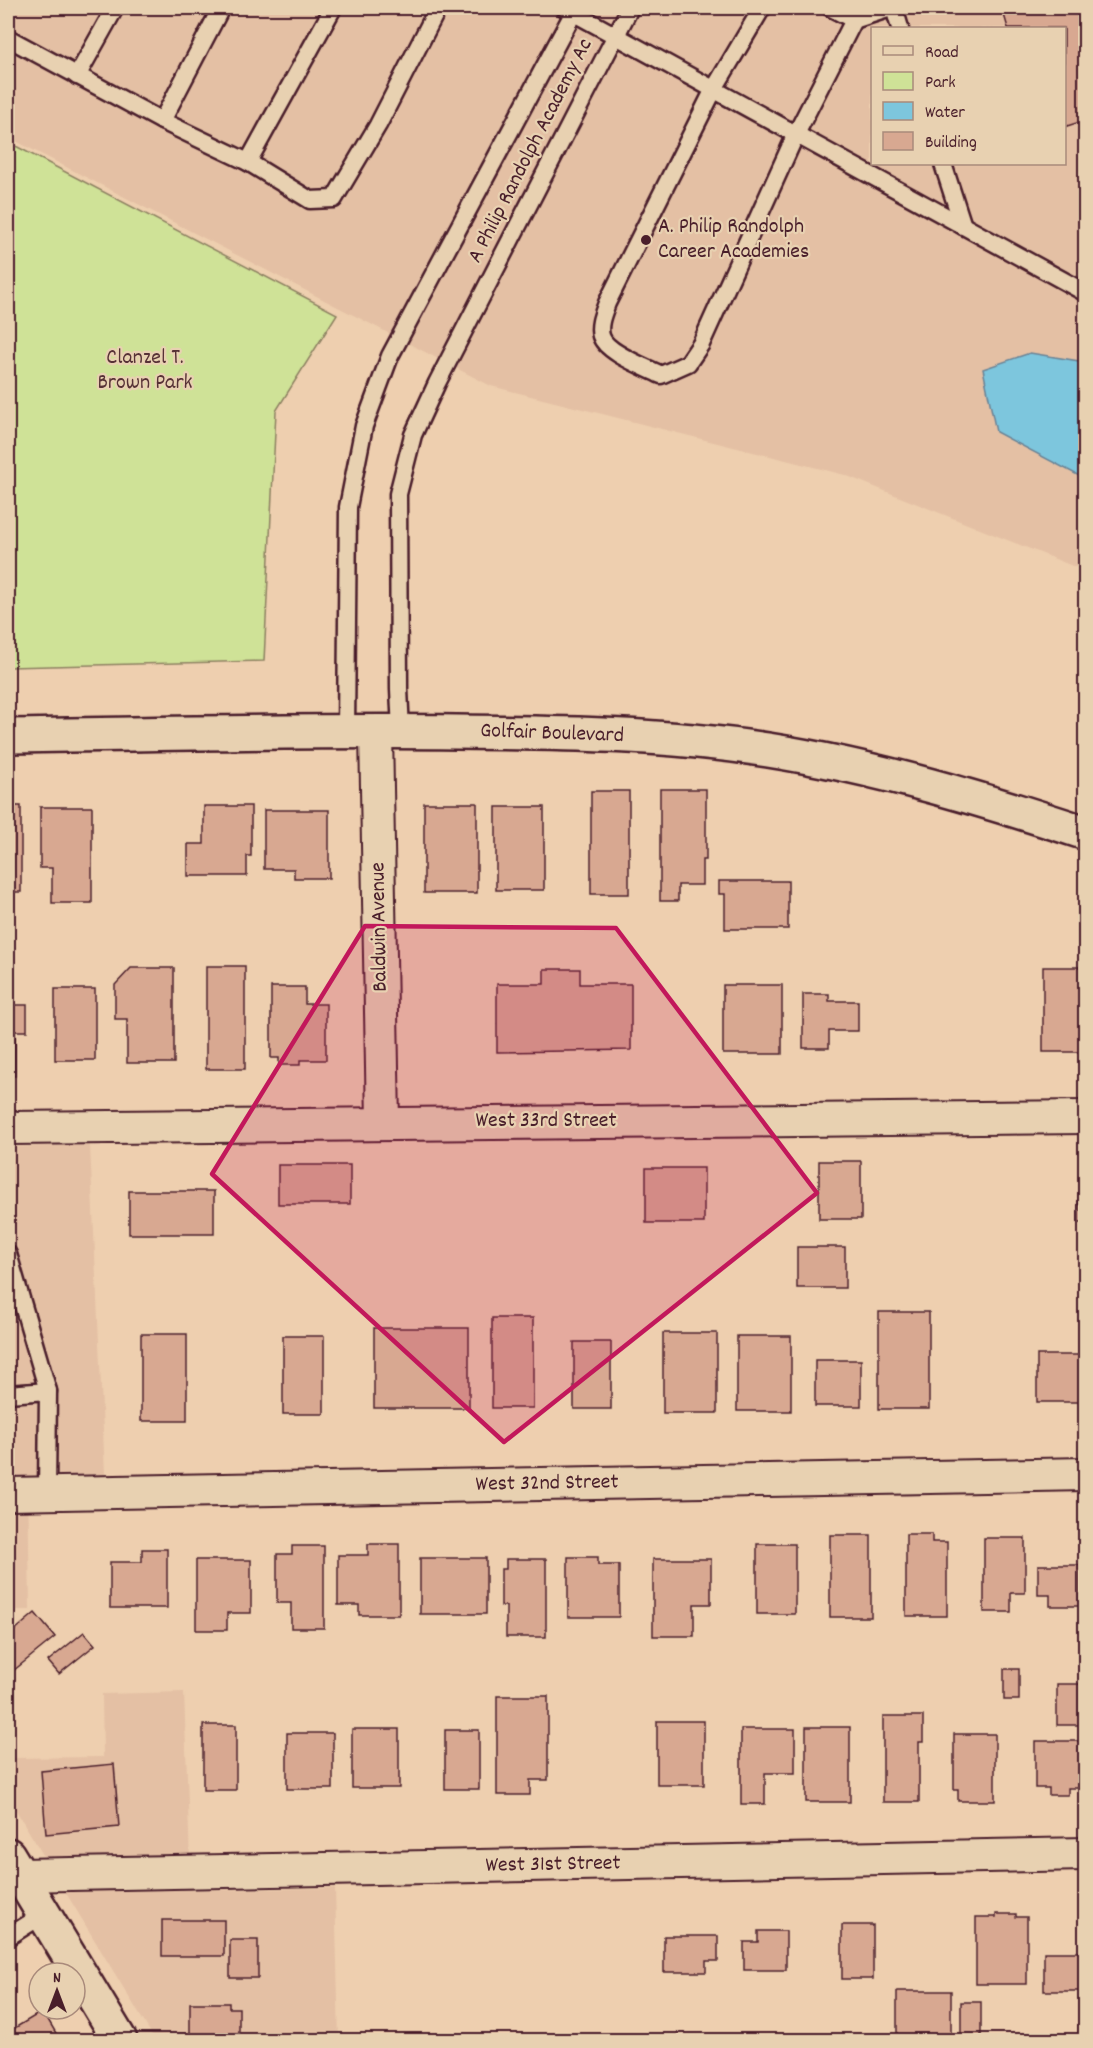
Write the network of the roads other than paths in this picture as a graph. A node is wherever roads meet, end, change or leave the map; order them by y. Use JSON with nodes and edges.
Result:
{"nodes":[{"id":1,"x":115,"y":8,"type":"edge"},
{"id":2,"x":221,"y":8,"type":"edge"},
{"id":3,"x":333,"y":8,"type":"edge"},
{"id":4,"x":438,"y":8,"type":"edge"},
{"id":5,"x":630,"y":8,"type":"edge"},
{"id":6,"x":762,"y":8,"type":"edge"},
{"id":7,"x":831,"y":8,"type":"edge"},
{"id":8,"x":892,"y":8,"type":"edge"},
{"id":9,"x":572,"y":9,"type":"edge"},
{"id":10,"x":854,"y":20,"type":"junction"},
{"id":11,"x":900,"y":27,"type":"edge"},
{"id":12,"x":616,"y":35,"type":"junction"},
{"id":13,"x":8,"y":38,"type":"edge"},
{"id":14,"x":77,"y":76,"type":"junction"},
{"id":15,"x":714,"y":89,"type":"junction"},
{"id":16,"x":162,"y":121,"type":"junction"},
{"id":17,"x":796,"y":134,"type":"junction"},
{"id":18,"x":248,"y":162,"type":"junction"},
{"id":19,"x":943,"y":165,"type":"edge"},
{"id":20,"x":963,"y":226,"type":"junction"},
{"id":21,"x":1086,"y":293,"type":"edge"},
{"id":22,"x":374,"y":732,"type":"junction"},
{"id":23,"x":8,"y":736,"type":"edge"},
{"id":24,"x":1086,"y":833,"type":"edge"},
{"id":25,"x":1086,"y":1117,"type":"edge"},
{"id":26,"x":383,"y":1123,"type":"junction"},
{"id":27,"x":8,"y":1128,"type":"edge"},
{"id":28,"x":8,"y":1254,"type":"edge"},
{"id":29,"x":48,"y":1391,"type":"junction"},
{"id":30,"x":8,"y":1394,"type":"edge"},
{"id":31,"x":1086,"y":1474,"type":"edge"},
{"id":32,"x":8,"y":1494,"type":"edge"},
{"id":33,"x":47,"y":1494,"type":"junction"},
{"id":34,"x":1086,"y":1854,"type":"edge"},
{"id":35,"x":14,"y":1865,"type":"edge"},
{"id":36,"x":44,"y":1914,"type":"junction"},
{"id":37,"x":8,"y":1936,"type":"edge"},
{"id":38,"x":120,"y":2040,"type":"edge"}],
"edges":[{"from":1,"to":14,"type":"lane"},
{"from":2,"to":16,"type":"lane"},
{"from":3,"to":18,"type":"lane"},
{"from":4,"to":18,"type":"lane"},
{"from":5,"to":12,"type":"lane"},
{"from":6,"to":15,"type":"lane"},
{"from":7,"to":10,"type":"lane"},
{"from":8,"to":10,"type":"lane"},
{"from":8,"to":11,"type":"lane"},
{"from":9,"to":12,"type":"lane"},
{"from":9,"to":22,"type":"lane","name":"A Philip Randolph Academy Ac"},
{"from":10,"to":17,"type":"lane"},
{"from":12,"to":15,"type":"lane","name":"A Philip Randolph Academy Ac"},
{"from":12,"to":22,"type":"lane","name":"A Philip Randolph Academy Ac"},
{"from":13,"to":14,"type":"lane"},
{"from":14,"to":16,"type":"lane"},
{"from":15,"to":17,"type":"lane","name":"A Philip Randolph Academy Ac"},
{"from":15,"to":17,"type":"lane"},
{"from":16,"to":18,"type":"lane"},
{"from":17,"to":20,"type":"lane","name":"A Philip Randolph Academy Ac"},
{"from":19,"to":20,"type":"lane"},
{"from":20,"to":21,"type":"lane","name":"A Philip Randolph Academy Ac"},
{"from":22,"to":23,"type":"main road","name":"Golfair Boulevard"},
{"from":22,"to":24,"type":"main road","name":"Golfair Boulevard"},
{"from":22,"to":26,"type":"street","name":"Baldwin Avenue"},
{"from":25,"to":26,"type":"street","name":"West 33rd Street"},
{"from":26,"to":27,"type":"street","name":"West 33rd Street"},
{"from":28,"to":29,"type":"lane"},
{"from":29,"to":30,"type":"lane"},
{"from":29,"to":33,"type":"lane"},
{"from":31,"to":33,"type":"street","name":"West 32nd Street"},
{"from":32,"to":33,"type":"street","name":"West 32nd Street"},
{"from":34,"to":35,"type":"street","name":"West 31st Street"},
{"from":35,"to":36,"type":"main road"},
{"from":36,"to":37,"type":"lane"},
{"from":36,"to":38,"type":"main road"}]}
